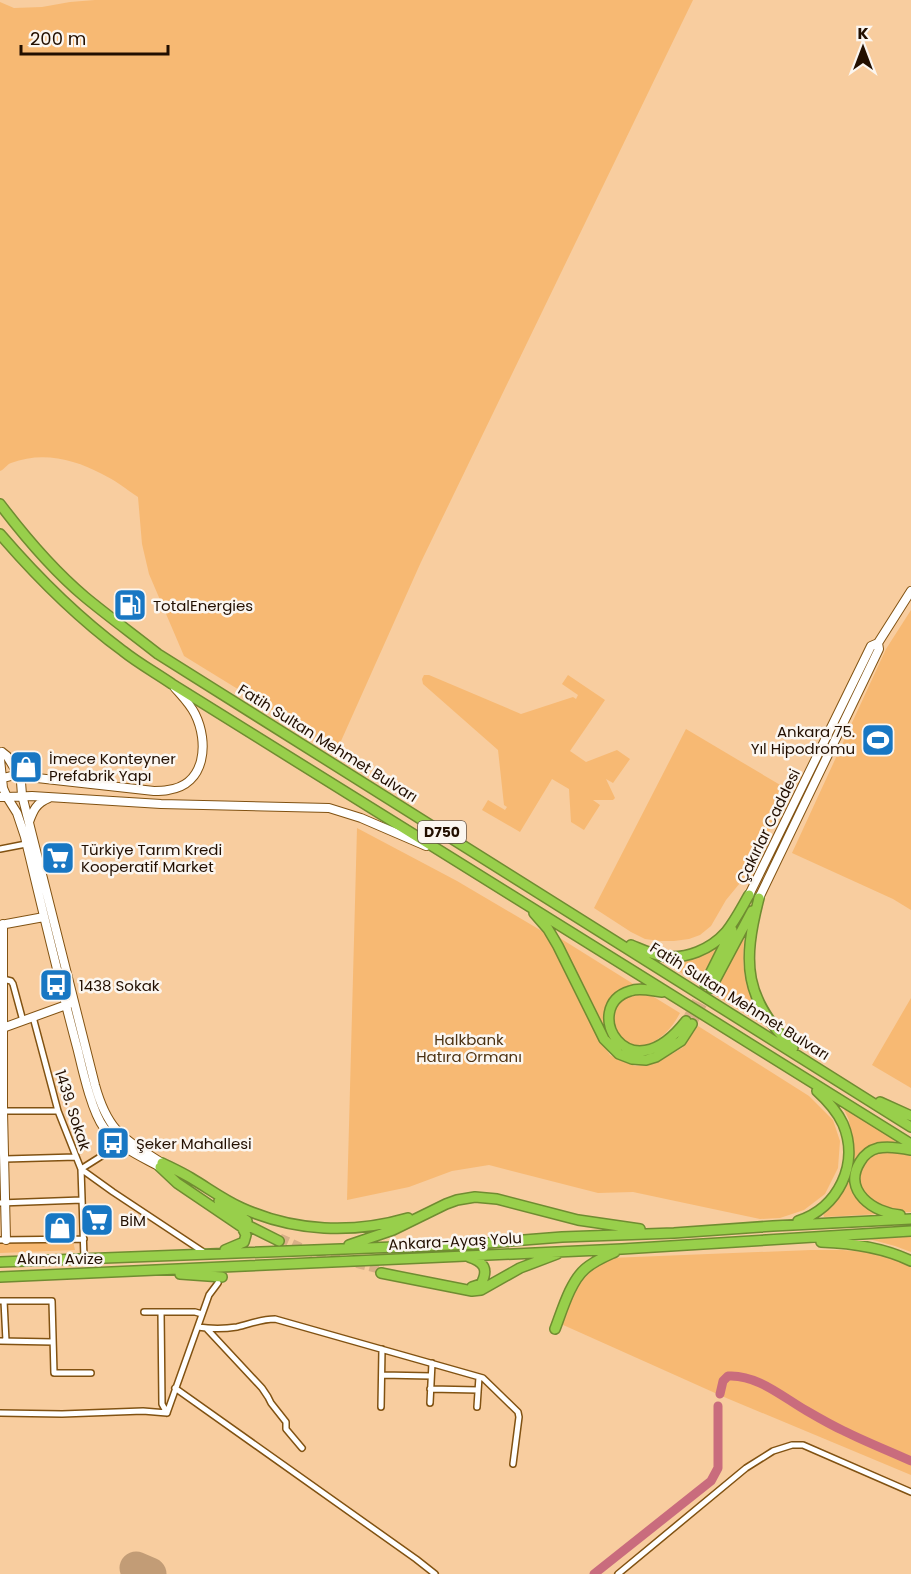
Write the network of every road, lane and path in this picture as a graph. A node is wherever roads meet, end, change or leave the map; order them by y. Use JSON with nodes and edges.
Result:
{"nodes":[{"id":1,"x":0,"y":504,"type":"edge"},
{"id":2,"x":0,"y":534,"type":"edge"},
{"id":3,"x":911,"y":591,"type":"edge"},
{"id":4,"x":878,"y":643,"type":"junction"},
{"id":5,"x":172,"y":684,"type":"junction"},
{"id":6,"x":1,"y":753,"type":"edge"},
{"id":7,"x":19,"y":776,"type":"junction"},
{"id":8,"x":1,"y":779,"type":"edge"},
{"id":9,"x":21,"y":795,"type":"junction"},
{"id":10,"x":54,"y":796,"type":"junction"},
{"id":11,"x":4,"y":797,"type":"edge"},
{"id":12,"x":28,"y":824,"type":"junction"},
{"id":13,"x":26,"y":844,"type":"junction"},
{"id":14,"x":0,"y":849,"type":"edge"},
{"id":15,"x":444,"y":854,"type":"junction"},
{"id":16,"x":769,"y":855,"type":"junction"},
{"id":17,"x":778,"y":858,"type":"junction"},
{"id":18,"x":754,"y":897,"type":"junction"},
{"id":19,"x":528,"y":906,"type":"junction"},
{"id":20,"x":44,"y":918,"type":"junction"},
{"id":21,"x":1,"y":924,"type":"edge"},
{"id":22,"x":609,"y":937,"type":"junction"},
{"id":23,"x":3,"y":979,"type":"junction"},
{"id":24,"x":708,"y":986,"type":"tunnel mouth"},
{"id":25,"x":668,"y":993,"type":"junction"},
{"id":26,"x":69,"y":1004,"type":"junction"},
{"id":27,"x":33,"y":1017,"type":"junction"},
{"id":28,"x":23,"y":1021,"type":"junction"},
{"id":29,"x":2,"y":1028,"type":"edge"},
{"id":30,"x":806,"y":1061,"type":"junction"},
{"id":31,"x":802,"y":1077,"type":"junction"},
{"id":32,"x":851,"y":1089,"type":"junction"},
{"id":33,"x":1,"y":1111,"type":"edge"},
{"id":34,"x":58,"y":1111,"type":"junction"},
{"id":35,"x":911,"y":1116,"type":"edge"},
{"id":36,"x":911,"y":1127,"type":"edge"},
{"id":37,"x":911,"y":1144,"type":"edge"},
{"id":38,"x":119,"y":1145,"type":"junction"},
{"id":39,"x":911,"y":1150,"type":"edge"},
{"id":40,"x":3,"y":1155,"type":"edge"},
{"id":41,"x":76,"y":1157,"type":"junction"},
{"id":42,"x":161,"y":1165,"type":"junction"},
{"id":43,"x":81,"y":1168,"type":"junction"},
{"id":44,"x":82,"y":1200,"type":"junction"},
{"id":45,"x":3,"y":1203,"type":"edge"},
{"id":46,"x":428,"y":1212,"type":"junction"},
{"id":47,"x":911,"y":1217,"type":"edge"},
{"id":48,"x":773,"y":1226,"type":"junction"},
{"id":49,"x":911,"y":1231,"type":"edge"},
{"id":50,"x":674,"y":1233,"type":"junction"},
{"id":51,"x":84,"y":1239,"type":"junction"},
{"id":52,"x":280,"y":1239,"type":"tunnel mouth"},
{"id":53,"x":3,"y":1240,"type":"edge"},
{"id":54,"x":759,"y":1241,"type":"junction"},
{"id":55,"x":332,"y":1249,"type":"junction"},
{"id":56,"x":622,"y":1249,"type":"junction"},
{"id":57,"x":565,"y":1251,"type":"junction"},
{"id":58,"x":205,"y":1253,"type":"junction"},
{"id":59,"x":216,"y":1253,"type":"junction"},
{"id":60,"x":467,"y":1256,"type":"junction"},
{"id":61,"x":84,"y":1258,"type":"junction"},
{"id":62,"x":911,"y":1261,"type":"edge"},
{"id":63,"x":0,"y":1262,"type":"edge"},
{"id":64,"x":232,"y":1267,"type":"junction"},
{"id":65,"x":133,"y":1271,"type":"junction"},
{"id":66,"x":0,"y":1278,"type":"edge"},
{"id":67,"x":220,"y":1280,"type":"junction"},
{"id":68,"x":2,"y":1301,"type":"edge"},
{"id":69,"x":144,"y":1312,"type":"dead end"},
{"id":70,"x":161,"y":1312,"type":"junction"},
{"id":71,"x":202,"y":1314,"type":"junction"},
{"id":72,"x":198,"y":1327,"type":"junction"},
{"id":73,"x":206,"y":1328,"type":"junction"},
{"id":74,"x":555,"y":1329,"type":"dead end"},
{"id":75,"x":3,"y":1341,"type":"edge"},
{"id":76,"x":53,"y":1342,"type":"junction"},
{"id":77,"x":382,"y":1349,"type":"junction"},
{"id":78,"x":432,"y":1363,"type":"junction"},
{"id":79,"x":91,"y":1373,"type":"dead end"},
{"id":80,"x":382,"y":1374,"type":"junction"},
{"id":81,"x":431,"y":1376,"type":"junction"},
{"id":82,"x":480,"y":1377,"type":"junction"},
{"id":83,"x":176,"y":1388,"type":"junction"},
{"id":84,"x":430,"y":1389,"type":"junction"},
{"id":85,"x":478,"y":1390,"type":"junction"},
{"id":86,"x":430,"y":1403,"type":"dead end"},
{"id":87,"x":381,"y":1407,"type":"dead end"},
{"id":88,"x":477,"y":1407,"type":"dead end"},
{"id":89,"x":0,"y":1413,"type":"edge"},
{"id":90,"x":167,"y":1413,"type":"junction"},
{"id":91,"x":302,"y":1448,"type":"dead end"},
{"id":92,"x":513,"y":1464,"type":"dead end"},
{"id":93,"x":911,"y":1492,"type":"edge"},
{"id":94,"x":435,"y":1574,"type":"edge"},
{"id":95,"x":618,"y":1574,"type":"edge"}],
"edges":[{"from":1,"to":22,"type":"highway","name":"Fatih Sultan Mehmet Bulvarı","number":"D750"},
{"from":2,"to":5,"type":"highway","name":"Fatih Sultan Mehmet Bulvarı","number":"D750"},
{"from":3,"to":4,"type":"main road","name":"Çakırlar Caddesi"},
{"from":4,"to":16,"type":"main road","name":"Çakırlar Caddesi"},
{"from":4,"to":17,"type":"main road","name":"Çakırlar Caddesi"},
{"from":5,"to":7,"type":"main road"},
{"from":5,"to":15,"type":"highway","name":"Fatih Sultan Mehmet Bulvarı","number":"D750"},
{"from":6,"to":7,"type":"main road"},
{"from":6,"to":8,"type":"main road"},
{"from":7,"to":8,"type":"main road"},
{"from":7,"to":9,"type":"main road"},
{"from":8,"to":11,"type":"main road"},
{"from":9,"to":10,"type":"main road"},
{"from":9,"to":11,"type":"main road"},
{"from":9,"to":12,"type":"main road"},
{"from":10,"to":12,"type":"main road"},
{"from":10,"to":15,"type":"main road"},
{"from":11,"to":13,"type":"main road"},
{"from":12,"to":26,"type":"main road"},
{"from":13,"to":14,"type":"street"},
{"from":13,"to":20,"type":"main road"},
{"from":15,"to":19,"type":"highway","name":"Fatih Sultan Mehmet Bulvarı","number":"D750"},
{"from":16,"to":17,"type":"main road"},
{"from":16,"to":18,"type":"main road","name":"Çakırlar Caddesi"},
{"from":17,"to":18,"type":"main road","name":"Çakırlar Caddesi"},
{"from":18,"to":22,"type":"highway"},
{"from":18,"to":24,"type":"highway"},
{"from":18,"to":30,"type":"highway"},
{"from":19,"to":25,"type":"highway","name":"Fatih Sultan Mehmet Bulvarı","number":"D750"},
{"from":19,"to":25,"type":"highway"},
{"from":20,"to":21,"type":"main road"},
{"from":20,"to":26,"type":"main road"},
{"from":21,"to":23,"type":"main road"},
{"from":22,"to":30,"type":"highway","name":"Fatih Sultan Mehmet Bulvarı","number":"D750"},
{"from":23,"to":28,"type":"street"},
{"from":23,"to":29,"type":"main road"},
{"from":25,"to":31,"type":"highway","name":"Fatih Sultan Mehmet Bulvarı","number":"D750"},
{"from":26,"to":27,"type":"main road"},
{"from":26,"to":38,"type":"main road"},
{"from":26,"to":42,"type":"main road"},
{"from":27,"to":28,"type":"main road"},
{"from":27,"to":34,"type":"street","name":"1439. Sokak"},
{"from":28,"to":29,"type":"main road"},
{"from":29,"to":33,"type":"main road"},
{"from":30,"to":32,"type":"highway","name":"Fatih Sultan Mehmet Bulvarı","number":"D750"},
{"from":31,"to":37,"type":"highway","name":"Fatih Sultan Mehmet Bulvarı","number":"D750"},
{"from":31,"to":48,"type":"highway"},
{"from":32,"to":35,"type":"highway"},
{"from":32,"to":36,"type":"highway","name":"Fatih Sultan Mehmet Bulvarı","number":"D750"},
{"from":33,"to":34,"type":"street"},
{"from":33,"to":40,"type":"main road"},
{"from":34,"to":41,"type":"street","name":"1439. Sokak"},
{"from":38,"to":42,"type":"main road"},
{"from":38,"to":43,"type":"street"},
{"from":39,"to":47,"type":"highway"},
{"from":40,"to":41,"type":"street"},
{"from":40,"to":45,"type":"main road"},
{"from":41,"to":43,"type":"street","name":"1439. Sokak"},
{"from":42,"to":46,"type":"highway"},
{"from":42,"to":52,"type":"highway"},
{"from":42,"to":59,"type":"highway"},
{"from":43,"to":44,"type":"street"},
{"from":43,"to":58,"type":"street","name":"1439. Sokak"},
{"from":44,"to":45,"type":"street"},
{"from":44,"to":51,"type":"street"},
{"from":45,"to":53,"type":"main road"},
{"from":46,"to":50,"type":"highway"},
{"from":46,"to":55,"type":"highway"},
{"from":47,"to":48,"type":"highway","name":"Ankara-Ayaş Yolu"},
{"from":48,"to":50,"type":"highway","name":"Ankara-Ayaş Yolu"},
{"from":49,"to":54,"type":"highway","name":"Ankara-Ayaş Yolu"},
{"from":50,"to":55,"type":"highway","name":"Ankara-Ayaş Yolu"},
{"from":51,"to":53,"type":"street"},
{"from":51,"to":61,"type":"street"},
{"from":54,"to":56,"type":"highway","name":"Ankara-Ayaş Yolu"},
{"from":54,"to":62,"type":"highway"},
{"from":55,"to":59,"type":"highway","name":"Ankara-Ayaş Yolu"},
{"from":56,"to":57,"type":"highway","name":"Ankara-Ayaş Yolu"},
{"from":56,"to":74,"type":"highway"},
{"from":57,"to":60,"type":"highway","name":"Ankara-Ayaş Yolu"},
{"from":57,"to":60,"type":"highway"},
{"from":58,"to":59,"type":"highway","name":"Ankara-Ayaş Yolu"},
{"from":58,"to":61,"type":"highway","name":"Ankara-Ayaş Yolu"},
{"from":60,"to":64,"type":"highway","name":"Ankara-Ayaş Yolu"},
{"from":61,"to":63,"type":"highway","name":"Ankara-Ayaş Yolu"},
{"from":64,"to":65,"type":"highway","name":"Ankara-Ayaş Yolu"},
{"from":64,"to":67,"type":"highway"},
{"from":65,"to":66,"type":"highway","name":"Ankara-Ayaş Yolu"},
{"from":65,"to":67,"type":"highway"},
{"from":67,"to":71,"type":"street"},
{"from":68,"to":75,"type":"street"},
{"from":68,"to":76,"type":"street"},
{"from":69,"to":70,"type":"street"},
{"from":70,"to":71,"type":"street"},
{"from":70,"to":90,"type":"street"},
{"from":71,"to":72,"type":"street"},
{"from":72,"to":73,"type":"street"},
{"from":72,"to":83,"type":"street"},
{"from":73,"to":77,"type":"street"},
{"from":73,"to":91,"type":"street"},
{"from":75,"to":76,"type":"street"},
{"from":76,"to":79,"type":"street"},
{"from":77,"to":78,"type":"street"},
{"from":77,"to":80,"type":"street"},
{"from":78,"to":81,"type":"street"},
{"from":78,"to":82,"type":"street"},
{"from":80,"to":81,"type":"street"},
{"from":80,"to":87,"type":"street"},
{"from":81,"to":84,"type":"street"},
{"from":82,"to":85,"type":"street"},
{"from":82,"to":92,"type":"street"},
{"from":83,"to":90,"type":"street"},
{"from":83,"to":94,"type":"street"},
{"from":84,"to":85,"type":"street"},
{"from":84,"to":86,"type":"street"},
{"from":85,"to":88,"type":"street"},
{"from":89,"to":90,"type":"street"},
{"from":93,"to":95,"type":"street"}]}
